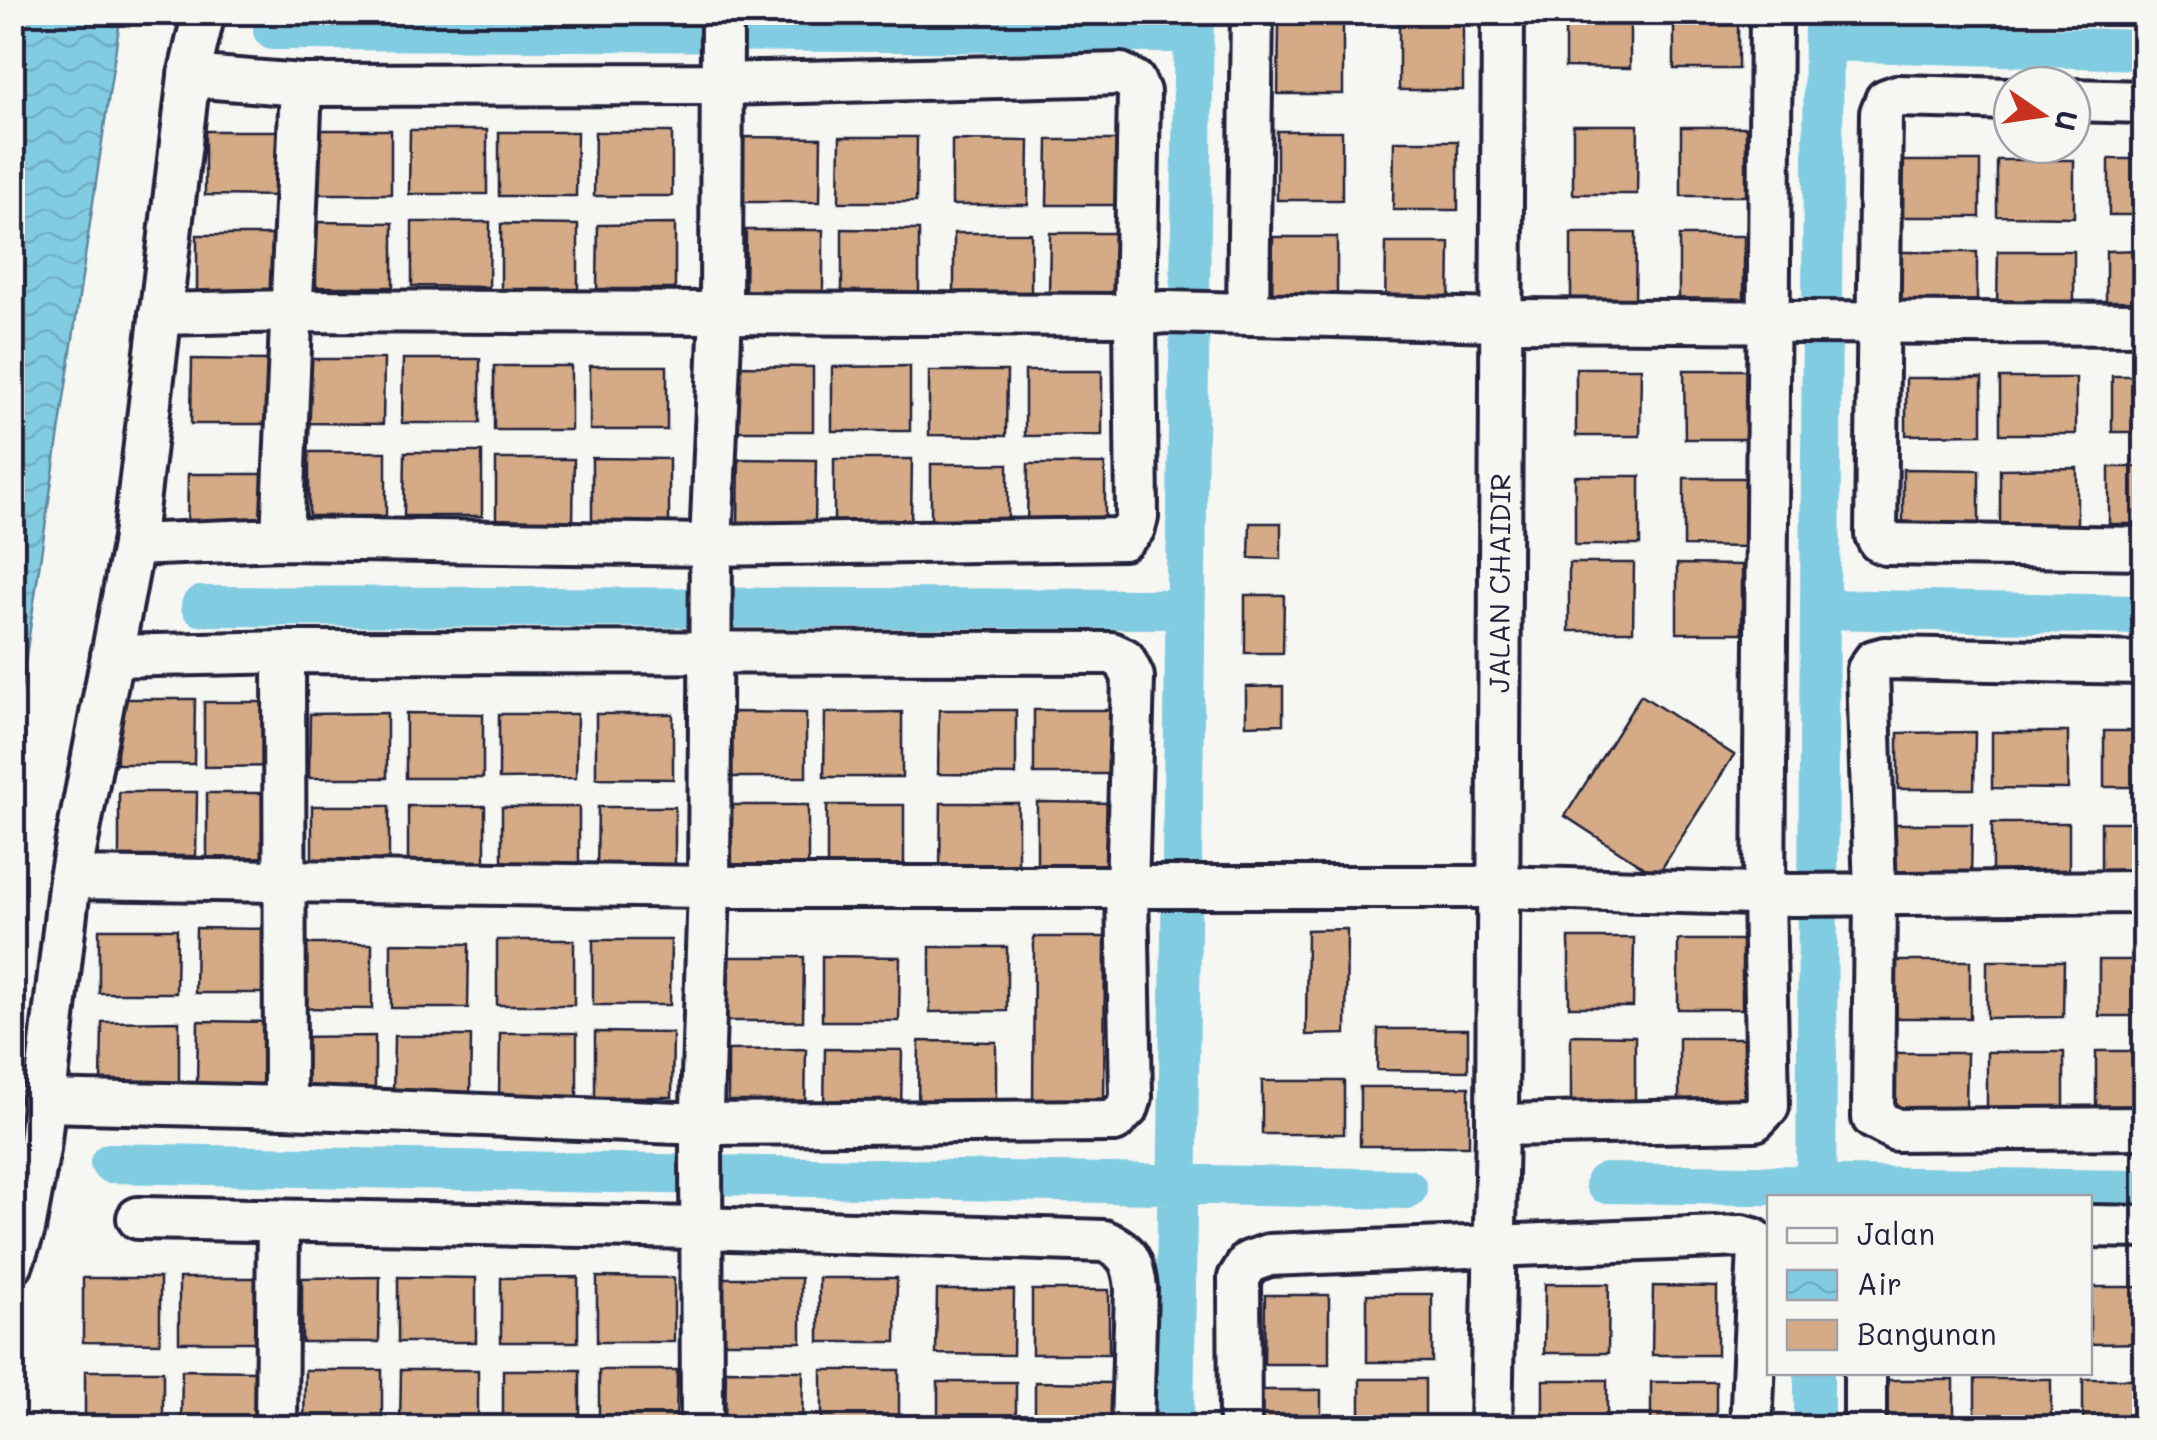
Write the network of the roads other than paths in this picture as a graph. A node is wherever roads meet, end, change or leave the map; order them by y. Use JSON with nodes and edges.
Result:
{"nodes":[{"id":1,"x":204,"y":12,"type":"edge"},
{"id":2,"x":722,"y":12,"type":"edge"},
{"id":3,"x":1252,"y":12,"type":"edge"},
{"id":4,"x":1503,"y":12,"type":"edge"},
{"id":5,"x":1771,"y":12,"type":"edge"},
{"id":6,"x":720,"y":72,"type":"junction"},
{"id":7,"x":190,"y":76,"type":"junction"},
{"id":8,"x":301,"y":85,"type":"junction"},
{"id":9,"x":1992,"y":98,"type":"edge"},
{"id":10,"x":2092,"y":101,"type":"edge"},
{"id":11,"x":2144,"y":102,"type":"edge"},
{"id":12,"x":292,"y":311,"type":"junction"},
{"id":13,"x":721,"y":313,"type":"junction"},
{"id":14,"x":1150,"y":313,"type":"junction"},
{"id":15,"x":1240,"y":313,"type":"junction"},
{"id":16,"x":160,"y":314,"type":"junction"},
{"id":17,"x":1502,"y":320,"type":"junction"},
{"id":18,"x":1780,"y":322,"type":"junction"},
{"id":19,"x":1866,"y":323,"type":"junction"},
{"id":20,"x":2144,"y":324,"type":"edge"},
{"id":21,"x":282,"y":540,"type":"junction"},
{"id":22,"x":133,"y":545,"type":"junction"},
{"id":23,"x":2144,"y":548,"type":"edge"},
{"id":24,"x":711,"y":553,"type":"junction"},
{"id":25,"x":711,"y":644,"type":"junction"},
{"id":26,"x":284,"y":652,"type":"junction"},
{"id":27,"x":112,"y":656,"type":"junction"},
{"id":28,"x":2144,"y":663,"type":"edge"},
{"id":29,"x":70,"y":878,"type":"junction"},
{"id":30,"x":287,"y":882,"type":"junction"},
{"id":31,"x":709,"y":887,"type":"junction"},
{"id":32,"x":1140,"y":888,"type":"junction"},
{"id":33,"x":1498,"y":888,"type":"junction"},
{"id":34,"x":2144,"y":892,"type":"edge"},
{"id":35,"x":1863,"y":893,"type":"junction"},
{"id":36,"x":1778,"y":894,"type":"junction"},
{"id":37,"x":44,"y":1101,"type":"junction"},
{"id":38,"x":286,"y":1106,"type":"junction"},
{"id":39,"x":2144,"y":1128,"type":"edge"},
{"id":40,"x":702,"y":1132,"type":"junction"},
{"id":41,"x":1496,"y":1140,"type":"junction"},
{"id":42,"x":138,"y":1218,"type":"dead end"},
{"id":43,"x":701,"y":1218,"type":"junction"},
{"id":44,"x":278,"y":1221,"type":"junction"},
{"id":45,"x":2092,"y":1226,"type":"edge"},
{"id":46,"x":2144,"y":1227,"type":"edge"},
{"id":47,"x":1495,"y":1246,"type":"junction"},
{"id":48,"x":12,"y":1263,"type":"edge"},
{"id":49,"x":1865,"y":1375,"type":"edge"},
{"id":50,"x":276,"y":1428,"type":"edge"},
{"id":51,"x":702,"y":1428,"type":"edge"},
{"id":52,"x":1132,"y":1428,"type":"edge"},
{"id":53,"x":1240,"y":1428,"type":"edge"},
{"id":54,"x":1490,"y":1428,"type":"edge"},
{"id":55,"x":1751,"y":1428,"type":"edge"},
{"id":56,"x":1865,"y":1428,"type":"edge"}],
"edges":[{"from":1,"to":7,"type":"street"},
{"from":2,"to":6,"type":"street"},
{"from":3,"to":15,"type":"street"},
{"from":4,"to":17,"type":"street","name":"JALAN CHAIDIR"},
{"from":5,"to":18,"type":"street"},
{"from":6,"to":8,"type":"street"},
{"from":6,"to":13,"type":"street"},
{"from":6,"to":14,"type":"street"},
{"from":7,"to":8,"type":"street"},
{"from":7,"to":16,"type":"street"},
{"from":8,"to":12,"type":"street"},
{"from":9,"to":19,"type":"street"},
{"from":10,"to":11,"type":"street"},
{"from":12,"to":13,"type":"street"},
{"from":12,"to":16,"type":"street"},
{"from":12,"to":21,"type":"street"},
{"from":13,"to":14,"type":"street"},
{"from":13,"to":24,"type":"street"},
{"from":14,"to":15,"type":"street"},
{"from":14,"to":24,"type":"street"},
{"from":15,"to":17,"type":"street"},
{"from":16,"to":22,"type":"street"},
{"from":17,"to":18,"type":"street"},
{"from":17,"to":33,"type":"street","name":"JALAN CHAIDIR"},
{"from":18,"to":19,"type":"street"},
{"from":18,"to":36,"type":"street"},
{"from":19,"to":20,"type":"street"},
{"from":19,"to":23,"type":"street"},
{"from":21,"to":22,"type":"street"},
{"from":21,"to":24,"type":"street"},
{"from":22,"to":27,"type":"street"},
{"from":24,"to":25,"type":"street"},
{"from":25,"to":26,"type":"street"},
{"from":25,"to":31,"type":"street"},
{"from":25,"to":32,"type":"street"},
{"from":26,"to":27,"type":"street"},
{"from":26,"to":30,"type":"street"},
{"from":27,"to":29,"type":"street"},
{"from":28,"to":35,"type":"street"},
{"from":29,"to":30,"type":"street"},
{"from":29,"to":37,"type":"street"},
{"from":30,"to":31,"type":"street"},
{"from":30,"to":38,"type":"street"},
{"from":31,"to":32,"type":"street"},
{"from":31,"to":40,"type":"street"},
{"from":32,"to":33,"type":"street"},
{"from":32,"to":40,"type":"street"},
{"from":33,"to":36,"type":"street"},
{"from":33,"to":41,"type":"street","name":"JALAN CHAIDIR"},
{"from":34,"to":35,"type":"street"},
{"from":35,"to":36,"type":"street"},
{"from":35,"to":39,"type":"street"},
{"from":36,"to":41,"type":"street"},
{"from":37,"to":38,"type":"street"},
{"from":37,"to":48,"type":"street"},
{"from":38,"to":40,"type":"street"},
{"from":40,"to":43,"type":"street"},
{"from":41,"to":47,"type":"street","name":"JALAN CHAIDIR"},
{"from":42,"to":44,"type":"street"},
{"from":43,"to":44,"type":"street"},
{"from":43,"to":51,"type":"street"},
{"from":43,"to":52,"type":"street"},
{"from":44,"to":50,"type":"street"},
{"from":45,"to":46,"type":"street"},
{"from":47,"to":53,"type":"street"},
{"from":47,"to":54,"type":"street","name":"JALAN CHAIDIR"},
{"from":47,"to":55,"type":"street"},
{"from":49,"to":56,"type":"street"}]}
